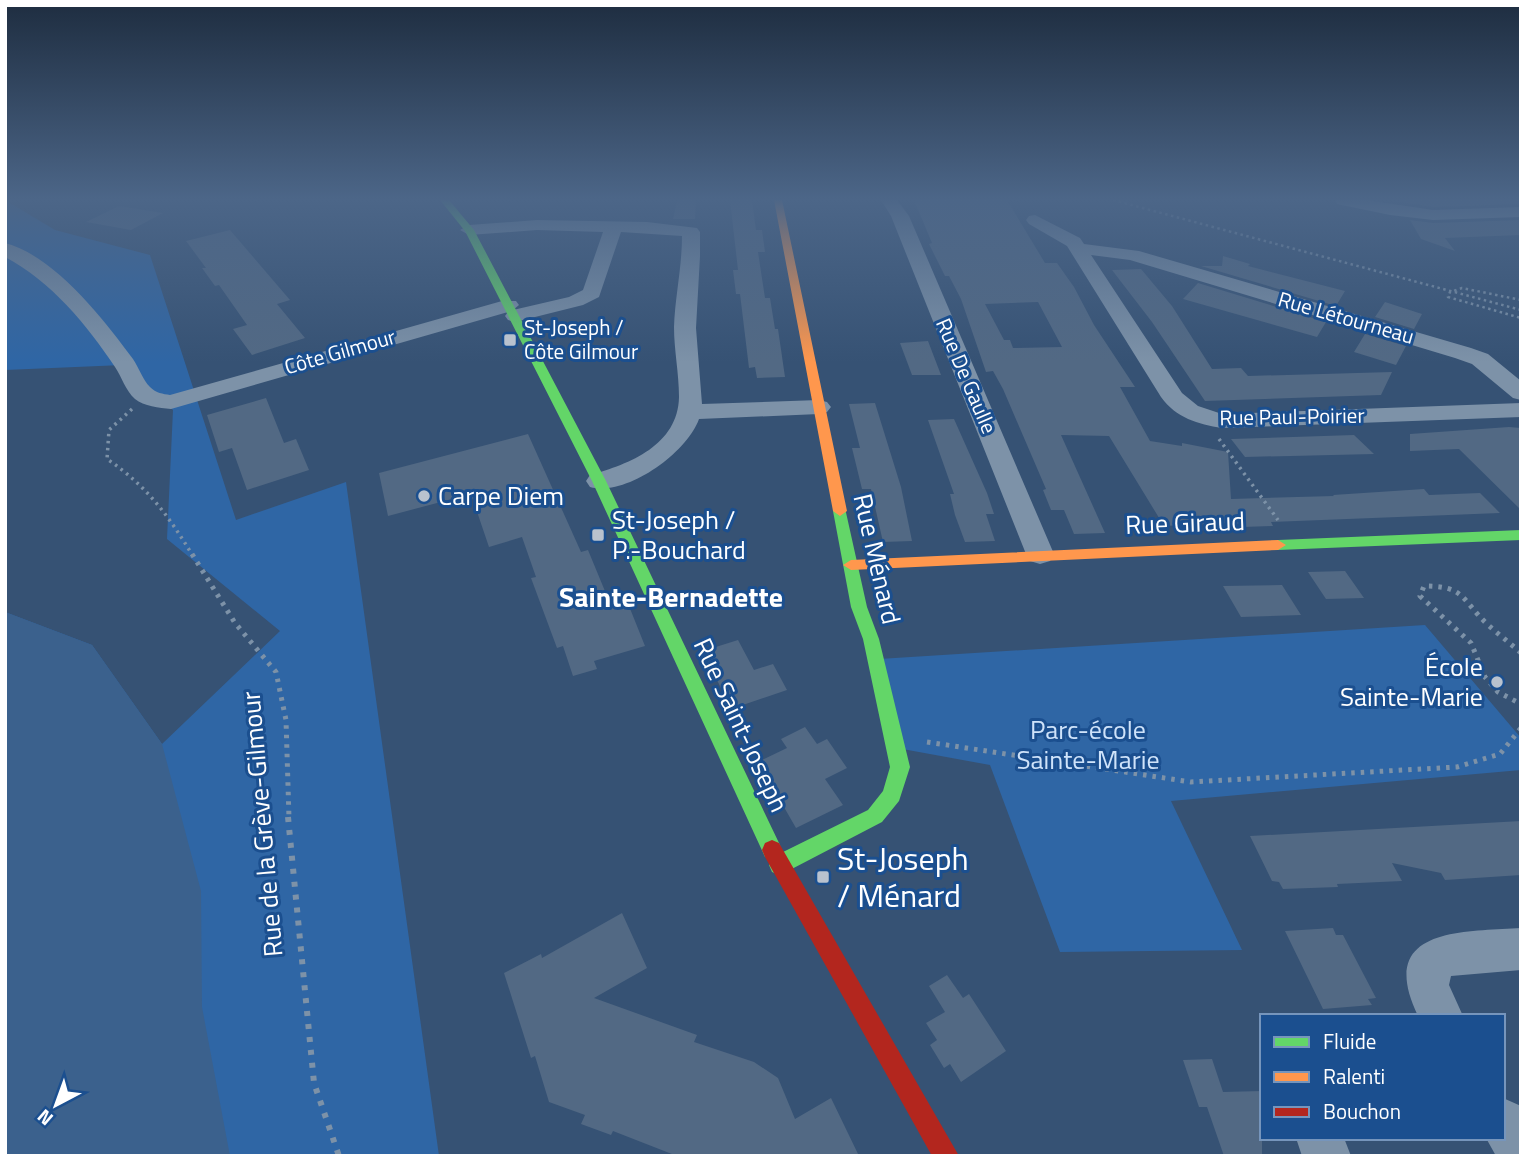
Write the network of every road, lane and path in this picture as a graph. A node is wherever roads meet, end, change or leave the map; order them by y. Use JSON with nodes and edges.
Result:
{"nodes":[{"id":1,"x":14,"y":254,"type":"edge"},
{"id":2,"x":482,"y":254,"type":"edge"},
{"id":3,"x":605,"y":254,"type":"edge"},
{"id":4,"x":690,"y":254,"type":"edge"},
{"id":5,"x":789,"y":254,"type":"edge"},
{"id":6,"x":916,"y":254,"type":"edge"},
{"id":7,"x":1081,"y":254,"type":"edge"},
{"id":8,"x":1122,"y":254,"type":"edge"},
{"id":9,"x":1311,"y":254,"type":"edge"},
{"id":10,"x":1450,"y":292,"type":"junction"},
{"id":11,"x":1521,"y":300,"type":"edge"},
{"id":12,"x":1521,"y":310,"type":"edge"},
{"id":13,"x":512,"y":311,"type":"junction"},
{"id":14,"x":1521,"y":318,"type":"edge"},
{"id":15,"x":1521,"y":393,"type":"edge"},
{"id":16,"x":161,"y":400,"type":"junction"},
{"id":17,"x":819,"y":407,"type":"junction"},
{"id":18,"x":1521,"y":410,"type":"edge"},
{"id":19,"x":690,"y":412,"type":"junction"},
{"id":20,"x":1203,"y":418,"type":"junction"},
{"id":21,"x":599,"y":481,"type":"junction"},
{"id":22,"x":1521,"y":535,"type":"edge"},
{"id":23,"x":1295,"y":543,"type":"junction"},
{"id":24,"x":1040,"y":554,"type":"junction"},
{"id":25,"x":851,"y":565,"type":"junction"},
{"id":26,"x":1521,"y":653,"type":"edge"},
{"id":27,"x":1521,"y":704,"type":"edge"},
{"id":28,"x":1521,"y":728,"type":"edge"},
{"id":29,"x":895,"y":739,"type":"junction"},
{"id":30,"x":779,"y":865,"type":"junction"},
{"id":31,"x":1521,"y":949,"type":"edge"},
{"id":32,"x":1440,"y":1014,"type":"edge"},
{"id":33,"x":1505,"y":1125,"type":"edge"},
{"id":34,"x":1521,"y":1151,"type":"edge"},
{"id":35,"x":339,"y":1156,"type":"edge"},
{"id":36,"x":946,"y":1156,"type":"edge"}],
"edges":[{"from":1,"to":16,"type":"street"},
{"from":2,"to":13,"type":"street","name":"Rue Saint-Joseph"},
{"from":3,"to":13,"type":"street","name":"Côte Gilmour"},
{"from":4,"to":19,"type":"street"},
{"from":5,"to":17,"type":"street","name":"Rue Ménard"},
{"from":6,"to":24,"type":"street","name":"Rue De Gaulle"},
{"from":7,"to":20,"type":"street","name":"Rue Paul-Poirier"},
{"from":8,"to":15,"type":"street","name":"Rue Létourneau"},
{"from":9,"to":10,"type":"path"},
{"from":10,"to":11,"type":"path"},
{"from":10,"to":12,"type":"path"},
{"from":10,"to":14,"type":"path"},
{"from":13,"to":16,"type":"street","name":"Côte Gilmour"},
{"from":13,"to":21,"type":"street","name":"Rue Saint-Joseph"},
{"from":16,"to":35,"type":"path","name":"Rue de la Grève-Gilmour"},
{"from":17,"to":19,"type":"street"},
{"from":17,"to":25,"type":"street","name":"Rue Ménard"},
{"from":18,"to":20,"type":"street","name":"Rue Paul-Poirier"},
{"from":19,"to":21,"type":"street"},
{"from":20,"to":23,"type":"path"},
{"from":21,"to":30,"type":"street","name":"Rue Saint-Joseph"},
{"from":22,"to":23,"type":"street","name":"Rue Giraud"},
{"from":23,"to":24,"type":"street","name":"Rue Giraud"},
{"from":24,"to":25,"type":"street","name":"Rue Giraud"},
{"from":25,"to":29,"type":"street","name":"Rue Ménard"},
{"from":26,"to":27,"type":"path"},
{"from":28,"to":29,"type":"path"},
{"from":29,"to":30,"type":"street","name":"Rue Ménard"},
{"from":30,"to":36,"type":"street","name":"Rue Saint-Joseph"},
{"from":31,"to":32,"type":"street"},
{"from":33,"to":34,"type":"street"}]}
